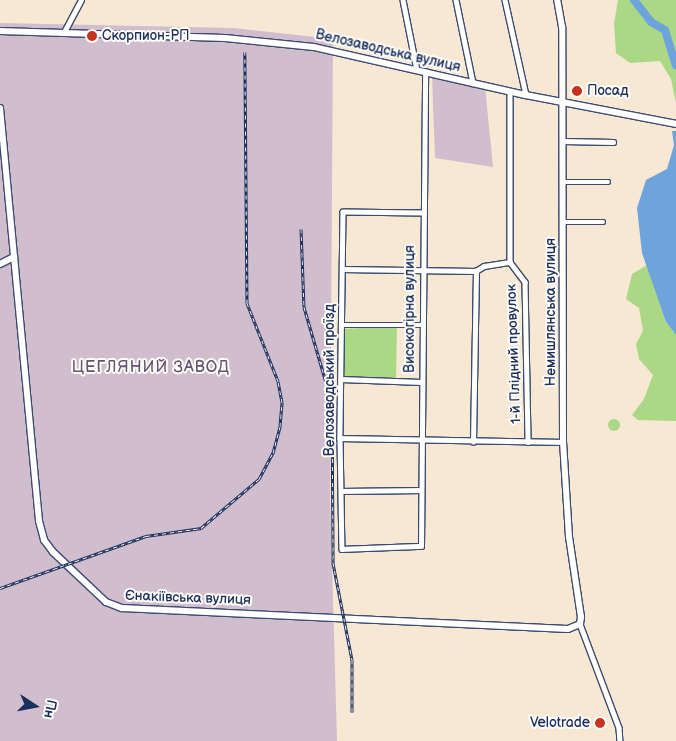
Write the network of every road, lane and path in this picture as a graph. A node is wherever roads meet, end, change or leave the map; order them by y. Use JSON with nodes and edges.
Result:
{"nodes":[{"id":1,"x":81,"y":0,"type":"edge"},
{"id":2,"x":403,"y":0,"type":"edge"},
{"id":3,"x":456,"y":0,"type":"edge"},
{"id":4,"x":505,"y":0,"type":"edge"},
{"id":5,"x":557,"y":0,"type":"edge"},
{"id":6,"x":0,"y":32,"type":"edge"},
{"id":7,"x":64,"y":32,"type":"junction"},
{"id":8,"x":417,"y":70,"type":"junction"},
{"id":9,"x":425,"y":72,"type":"junction"},
{"id":10,"x":473,"y":83,"type":"junction"},
{"id":11,"x":510,"y":92,"type":"junction"},
{"id":12,"x":526,"y":95,"type":"junction"},
{"id":13,"x":563,"y":103,"type":"junction"},
{"id":14,"x":0,"y":108,"type":"edge"},
{"id":15,"x":676,"y":124,"type":"edge"},
{"id":16,"x":563,"y":141,"type":"junction"},
{"id":17,"x":613,"y":142,"type":"dead end"},
{"id":18,"x":564,"y":182,"type":"junction"},
{"id":19,"x":608,"y":182,"type":"dead end"},
{"id":20,"x":422,"y":213,"type":"junction"},
{"id":21,"x":564,"y":222,"type":"junction"},
{"id":22,"x":603,"y":222,"type":"dead end"},
{"id":23,"x":14,"y":258,"type":"junction"},
{"id":24,"x":510,"y":262,"type":"junction"},
{"id":25,"x":0,"y":264,"type":"edge"},
{"id":26,"x":342,"y":269,"type":"junction"},
{"id":27,"x":421,"y":270,"type":"junction"},
{"id":28,"x":476,"y":271,"type":"junction"},
{"id":29,"x":341,"y":325,"type":"junction"},
{"id":30,"x":421,"y":325,"type":"junction"},
{"id":31,"x":341,"y":380,"type":"junction"},
{"id":32,"x":421,"y":382,"type":"junction"},
{"id":33,"x":340,"y":438,"type":"junction"},
{"id":34,"x":421,"y":441,"type":"junction"},
{"id":35,"x":473,"y":442,"type":"junction"},
{"id":36,"x":528,"y":442,"type":"junction"},
{"id":37,"x":563,"y":442,"type":"junction"},
{"id":38,"x":421,"y":490,"type":"junction"},
{"id":39,"x":342,"y":491,"type":"junction"},
{"id":40,"x":342,"y":549,"type":"joint"},
{"id":41,"x":580,"y":624,"type":"junction"},
{"id":42,"x":620,"y":741,"type":"edge"}],
"edges":[{"from":1,"to":7,"type":"street"},
{"from":2,"to":8,"type":"street"},
{"from":3,"to":10,"type":"street"},
{"from":4,"to":12,"type":"street"},
{"from":5,"to":13,"type":"street","name":"Немишлянська вулиця"},
{"from":6,"to":7,"type":"street","name":"Велозаводська вулиця"},
{"from":7,"to":8,"type":"street","name":"Велозаводська вулиця"},
{"from":8,"to":9,"type":"street","name":"Велозаводська вулиця"},
{"from":9,"to":10,"type":"street","name":"Велозаводська вулиця"},
{"from":9,"to":20,"type":"street","name":"Високогірна вулиця"},
{"from":10,"to":11,"type":"street","name":"Велозаводська вулиця"},
{"from":11,"to":12,"type":"street","name":"Велозаводська вулиця"},
{"from":11,"to":24,"type":"street"},
{"from":12,"to":13,"type":"street","name":"Велозаводська вулиця"},
{"from":13,"to":15,"type":"street","name":"Велозаводська вулиця"},
{"from":13,"to":16,"type":"street","name":"Немишлянська вулиця"},
{"from":14,"to":23,"type":"street","name":"Єнакіївська вулиця"},
{"from":16,"to":17,"type":"street"},
{"from":16,"to":18,"type":"street","name":"Немишлянська вулиця"},
{"from":18,"to":19,"type":"street"},
{"from":18,"to":21,"type":"street","name":"Немишлянська вулиця"},
{"from":20,"to":26,"type":"street","name":"Велозаводський проїзд"},
{"from":20,"to":27,"type":"street","name":"Високогірна вулиця"},
{"from":21,"to":22,"type":"street"},
{"from":21,"to":37,"type":"street","name":"Немишлянська вулиця"},
{"from":23,"to":25,"type":"street"},
{"from":23,"to":41,"type":"street","name":"Єнакіївська вулиця"},
{"from":24,"to":28,"type":"street"},
{"from":24,"to":36,"type":"street","name":"1-й Плідний провулок"},
{"from":26,"to":27,"type":"street"},
{"from":26,"to":29,"type":"street","name":"Велозаводський проїзд"},
{"from":27,"to":28,"type":"street"},
{"from":27,"to":30,"type":"street","name":"Високогірна вулиця"},
{"from":28,"to":35,"type":"street"},
{"from":29,"to":30,"type":"street"},
{"from":29,"to":31,"type":"street","name":"Велозаводський проїзд"},
{"from":30,"to":32,"type":"street","name":"Високогірна вулиця"},
{"from":31,"to":32,"type":"street"},
{"from":31,"to":33,"type":"street","name":"Велозаводський проїзд"},
{"from":32,"to":34,"type":"street","name":"Високогірна вулиця"},
{"from":33,"to":34,"type":"street"},
{"from":33,"to":39,"type":"street","name":"Велозаводський проїзд"},
{"from":34,"to":35,"type":"street"},
{"from":34,"to":38,"type":"street","name":"Високогірна вулиця"},
{"from":35,"to":36,"type":"street"},
{"from":36,"to":37,"type":"street"},
{"from":37,"to":41,"type":"street","name":"Немишлянська вулиця"},
{"from":38,"to":39,"type":"street"},
{"from":38,"to":40,"type":"street","name":"Високогірна вулиця"},
{"from":39,"to":40,"type":"street","name":"Велозаводський проїзд"},
{"from":41,"to":42,"type":"street"}]}
